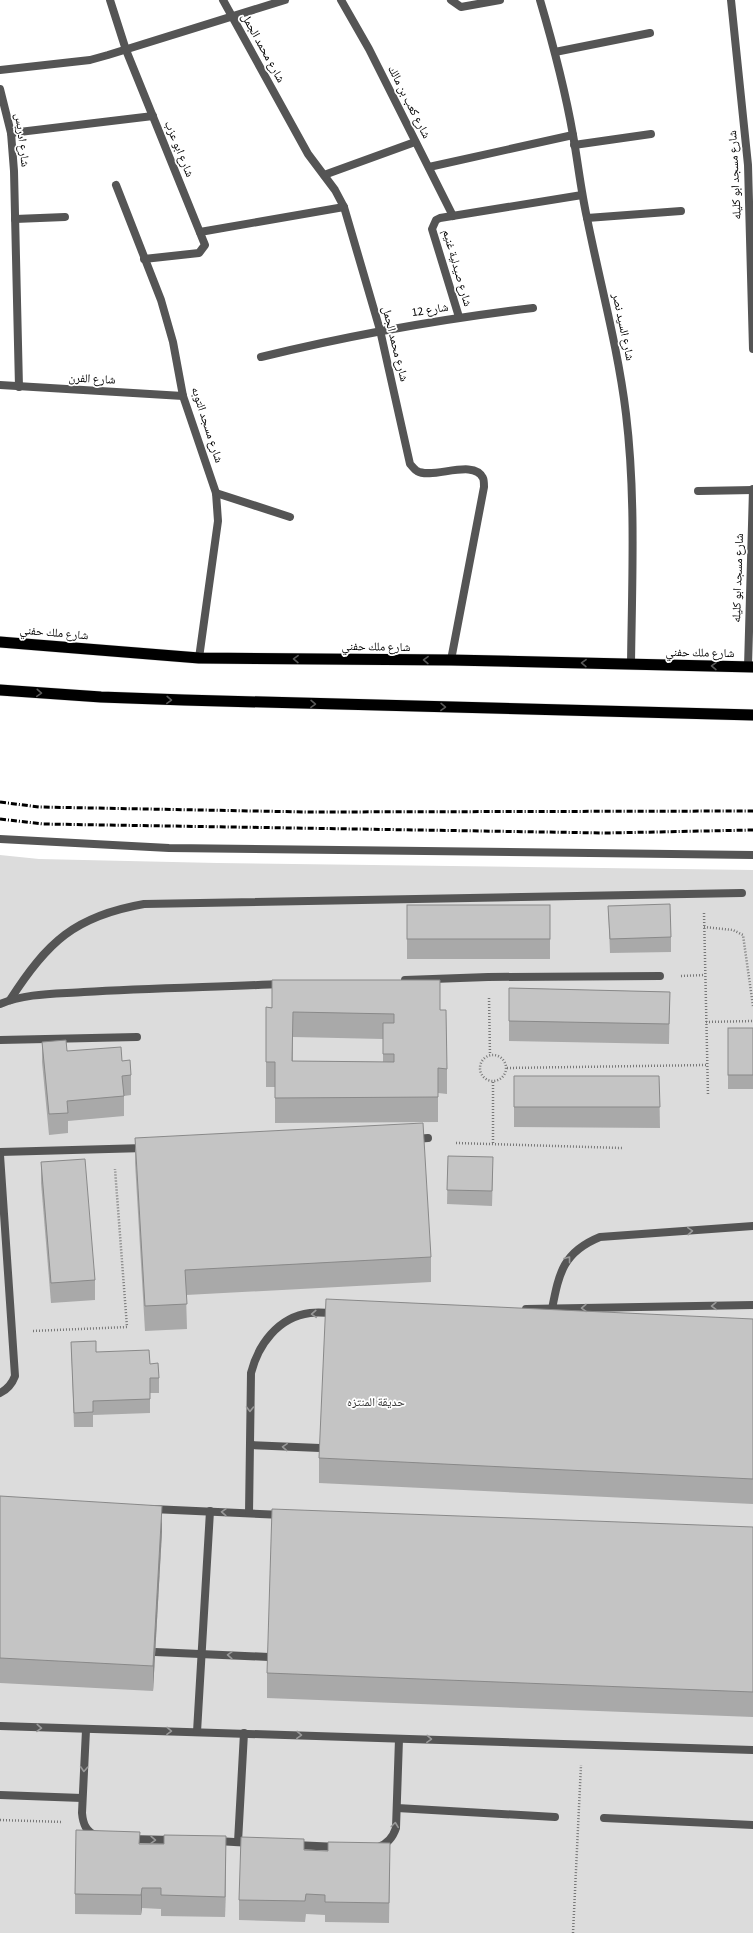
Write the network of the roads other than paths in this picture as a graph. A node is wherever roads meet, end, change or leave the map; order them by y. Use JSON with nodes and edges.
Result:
{"nodes":[{"id":1,"x":110,"y":0,"type":"edge"},
{"id":2,"x":223,"y":0,"type":"edge"},
{"id":3,"x":285,"y":0,"type":"edge"},
{"id":4,"x":341,"y":0,"type":"edge"},
{"id":5,"x":451,"y":0,"type":"edge"},
{"id":6,"x":500,"y":0,"type":"edge"},
{"id":7,"x":540,"y":0,"type":"edge"},
{"id":8,"x":731,"y":0,"type":"edge"},
{"id":9,"x":231,"y":17,"type":"junction"},
{"id":10,"x":650,"y":33,"type":"dead end"},
{"id":11,"x":126,"y":50,"type":"junction"},
{"id":12,"x":555,"y":52,"type":"junction"},
{"id":13,"x":0,"y":70,"type":"edge"},
{"id":14,"x":0,"y":89,"type":"edge"},
{"id":15,"x":3,"y":109,"type":"edge"},
{"id":16,"x":153,"y":116,"type":"junction"},
{"id":17,"x":11,"y":133,"type":"junction"},
{"id":18,"x":651,"y":134,"type":"dead end"},
{"id":19,"x":573,"y":135,"type":"junction"},
{"id":20,"x":415,"y":142,"type":"junction"},
{"id":21,"x":574,"y":145,"type":"junction"},
{"id":22,"x":429,"y":167,"type":"junction"},
{"id":23,"x":324,"y":175,"type":"junction"},
{"id":24,"x":116,"y":185,"type":"dead end"},
{"id":25,"x":582,"y":194,"type":"junction"},
{"id":26,"x":344,"y":207,"type":"junction"},
{"id":27,"x":681,"y":211,"type":"dead end"},
{"id":28,"x":453,"y":216,"type":"junction"},
{"id":29,"x":65,"y":217,"type":"dead end"},
{"id":30,"x":587,"y":218,"type":"junction"},
{"id":31,"x":15,"y":219,"type":"junction"},
{"id":32,"x":200,"y":232,"type":"junction"},
{"id":33,"x":144,"y":259,"type":"junction"},
{"id":34,"x":533,"y":308,"type":"dead end"},
{"id":35,"x":459,"y":317,"type":"junction"},
{"id":36,"x":380,"y":330,"type":"junction"},
{"id":37,"x":753,"y":349,"type":"edge"},
{"id":38,"x":261,"y":357,"type":"dead end"},
{"id":39,"x":0,"y":385,"type":"edge"},
{"id":40,"x":19,"y":387,"type":"junction"},
{"id":41,"x":183,"y":396,"type":"junction"},
{"id":42,"x":753,"y":490,"type":"edge"},
{"id":43,"x":698,"y":491,"type":"dead end"},
{"id":44,"x":216,"y":493,"type":"junction"},
{"id":45,"x":290,"y":517,"type":"dead end"},
{"id":46,"x":0,"y":642,"type":"edge"},
{"id":47,"x":199,"y":658,"type":"junction"},
{"id":48,"x":451,"y":660,"type":"junction"},
{"id":49,"x":631,"y":664,"type":"junction"},
{"id":50,"x":751,"y":667,"type":"edge"},
{"id":51,"x":0,"y":690,"type":"edge"},
{"id":52,"x":753,"y":715,"type":"edge"},
{"id":53,"x":0,"y":839,"type":"edge"},
{"id":54,"x":753,"y":855,"type":"edge"},
{"id":55,"x":742,"y":893,"type":"dead end"},
{"id":56,"x":660,"y":976,"type":"road end"},
{"id":57,"x":393,"y":980,"type":"edge"},
{"id":58,"x":291,"y":984,"type":"edge"},
{"id":59,"x":10,"y":1000,"type":"junction"},
{"id":60,"x":0,"y":1004,"type":"edge"},
{"id":61,"x":137,"y":1037,"type":"dead end"},
{"id":62,"x":0,"y":1040,"type":"edge"},
{"id":63,"x":428,"y":1138,"type":"dead end"},
{"id":64,"x":405,"y":1139,"type":"edge"},
{"id":65,"x":153,"y":1147,"type":"edge"},
{"id":66,"x":0,"y":1152,"type":"edge"},
{"id":67,"x":0,"y":1155,"type":"edge"},
{"id":68,"x":753,"y":1226,"type":"edge"},
{"id":69,"x":753,"y":1305,"type":"edge"},
{"id":70,"x":520,"y":1309,"type":"edge"},
{"id":71,"x":552,"y":1309,"type":"junction"},
{"id":72,"x":340,"y":1313,"type":"edge"},
{"id":73,"x":0,"y":1393,"type":"edge"},
{"id":74,"x":250,"y":1445,"type":"junction"},
{"id":75,"x":320,"y":1448,"type":"edge"},
{"id":76,"x":140,"y":1508,"type":"edge"},
{"id":77,"x":210,"y":1511,"type":"junction"},
{"id":78,"x":249,"y":1513,"type":"junction"},
{"id":79,"x":288,"y":1515,"type":"edge"},
{"id":80,"x":155,"y":1652,"type":"edge"},
{"id":81,"x":202,"y":1654,"type":"junction"},
{"id":82,"x":269,"y":1657,"type":"edge"},
{"id":83,"x":0,"y":1726,"type":"edge"},
{"id":84,"x":86,"y":1730,"type":"junction"},
{"id":85,"x":197,"y":1732,"type":"junction"},
{"id":86,"x":244,"y":1733,"type":"junction"},
{"id":87,"x":399,"y":1738,"type":"junction"},
{"id":88,"x":753,"y":1750,"type":"edge"},
{"id":89,"x":0,"y":1795,"type":"edge"},
{"id":90,"x":82,"y":1798,"type":"junction"},
{"id":91,"x":397,"y":1808,"type":"junction"},
{"id":92,"x":555,"y":1817,"type":"dead end"},
{"id":93,"x":604,"y":1818,"type":"dead end"},
{"id":94,"x":753,"y":1825,"type":"edge"},
{"id":95,"x":104,"y":1838,"type":"edge"},
{"id":96,"x":120,"y":1839,"type":"edge"},
{"id":97,"x":183,"y":1840,"type":"edge"},
{"id":98,"x":206,"y":1841,"type":"edge"},
{"id":99,"x":238,"y":1842,"type":"junction"},
{"id":100,"x":262,"y":1843,"type":"edge"},
{"id":101,"x":285,"y":1844,"type":"edge"},
{"id":102,"x":349,"y":1847,"type":"edge"},
{"id":103,"x":372,"y":1848,"type":"edge"}],
"edges":[{"from":1,"to":11,"type":"street","name":"شارع ابو عزب"},
{"from":2,"to":9,"type":"street","name":"شارع محمد الجمل"},
{"from":3,"to":9,"type":"street"},
{"from":4,"to":20,"type":"street","name":"شارع كعب بن مالك"},
{"from":5,"to":6,"type":"street"},
{"from":7,"to":12,"type":"street","name":"شارع السيد نصر"},
{"from":8,"to":37,"type":"street","name":"شارع مسجد ابو كليله"},
{"from":9,"to":11,"type":"street"},
{"from":9,"to":23,"type":"street","name":"شارع محمد الجمل"},
{"from":10,"to":12,"type":"street"},
{"from":11,"to":13,"type":"street"},
{"from":11,"to":16,"type":"street","name":"شارع ابو عزب"},
{"from":12,"to":19,"type":"street","name":"شارع السيد نصر"},
{"from":14,"to":15,"type":"street","name":"شارع ادريس"},
{"from":15,"to":17,"type":"street","name":"شارع ادريس"},
{"from":16,"to":17,"type":"street"},
{"from":16,"to":32,"type":"street","name":"شارع ابو عزب"},
{"from":17,"to":31,"type":"street","name":"شارع ادريس"},
{"from":18,"to":21,"type":"street"},
{"from":19,"to":21,"type":"street","name":"شارع السيد نصر"},
{"from":19,"to":22,"type":"street"},
{"from":20,"to":22,"type":"street","name":"شارع كعب بن مالك"},
{"from":20,"to":23,"type":"street"},
{"from":21,"to":25,"type":"street","name":"شارع السيد نصر"},
{"from":22,"to":28,"type":"street","name":"شارع كعب بن مالك"},
{"from":23,"to":26,"type":"street","name":"شارع محمد الجمل"},
{"from":24,"to":33,"type":"street","name":"شارع مسجد التوبه"},
{"from":25,"to":28,"type":"street"},
{"from":25,"to":30,"type":"street","name":"شارع السيد نصر"},
{"from":26,"to":32,"type":"street"},
{"from":26,"to":36,"type":"street","name":"شارع محمد الجمل"},
{"from":27,"to":30,"type":"street"},
{"from":28,"to":35,"type":"street","name":"شارع صيدلية غنيم"},
{"from":29,"to":31,"type":"street"},
{"from":30,"to":49,"type":"street","name":"شارع السيد نصر"},
{"from":31,"to":40,"type":"street","name":"شارع ادريس"},
{"from":32,"to":33,"type":"street","name":"شارع ابو عزب"},
{"from":33,"to":41,"type":"street","name":"شارع مسجد التوبه"},
{"from":34,"to":35,"type":"street","name":"شارع 12"},
{"from":35,"to":36,"type":"street","name":"شارع 12"},
{"from":36,"to":38,"type":"street","name":"شارع 12"},
{"from":36,"to":48,"type":"street","name":"شارع محمد الجمل"},
{"from":39,"to":40,"type":"street","name":"شارع الفرن"},
{"from":40,"to":41,"type":"street","name":"شارع الفرن"},
{"from":41,"to":44,"type":"street","name":"شارع مسجد التوبه"},
{"from":42,"to":43,"type":"street"},
{"from":42,"to":50,"type":"street","name":"شارع مسجد ابو كليله"},
{"from":44,"to":45,"type":"street"},
{"from":44,"to":47,"type":"street","name":"شارع مسجد التوبه"},
{"from":46,"to":47,"type":"highway","name":"شارع ملك حفني"},
{"from":48,"to":47,"type":"highway","name":"شارع ملك حفني","one_way":true},
{"from":49,"to":48,"type":"highway","name":"شارع ملك حفني","one_way":true},
{"from":50,"to":49,"type":"highway","name":"شارع ملك حفني","one_way":true},
{"from":51,"to":52,"type":"highway","one_way":true},
{"from":53,"to":54,"type":"street"},
{"from":55,"to":59,"type":"street"},
{"from":56,"to":57,"type":"street"},
{"from":58,"to":59,"type":"street"},
{"from":59,"to":60,"type":"street"},
{"from":61,"to":62,"type":"street"},
{"from":63,"to":64,"type":"street"},
{"from":65,"to":66,"type":"street"},
{"from":67,"to":73,"type":"street"},
{"from":71,"to":68,"type":"street","one_way":true},
{"from":69,"to":71,"type":"street","one_way":true},
{"from":70,"to":71,"type":"street"},
{"from":72,"to":74,"type":"street","one_way":true},
{"from":75,"to":74,"type":"street","one_way":true},
{"from":74,"to":78,"type":"street"},
{"from":76,"to":77,"type":"street"},
{"from":78,"to":77,"type":"street","one_way":true},
{"from":77,"to":81,"type":"street"},
{"from":78,"to":79,"type":"street"},
{"from":80,"to":81,"type":"street"},
{"from":82,"to":81,"type":"street","one_way":true},
{"from":81,"to":85,"type":"street"},
{"from":83,"to":84,"type":"street","one_way":true},
{"from":84,"to":85,"type":"street","one_way":true},
{"from":84,"to":90,"type":"street","one_way":true},
{"from":85,"to":86,"type":"street"},
{"from":86,"to":87,"type":"street","one_way":true},
{"from":86,"to":99,"type":"street"},
{"from":87,"to":88,"type":"street","one_way":true},
{"from":87,"to":91,"type":"street"},
{"from":89,"to":90,"type":"street"},
{"from":90,"to":95,"type":"street"},
{"from":91,"to":92,"type":"street"},
{"from":103,"to":91,"type":"street","one_way":true},
{"from":93,"to":94,"type":"street"},
{"from":96,"to":97,"type":"street","one_way":true},
{"from":98,"to":99,"type":"street"},
{"from":99,"to":100,"type":"street"},
{"from":101,"to":102,"type":"street"}]}
